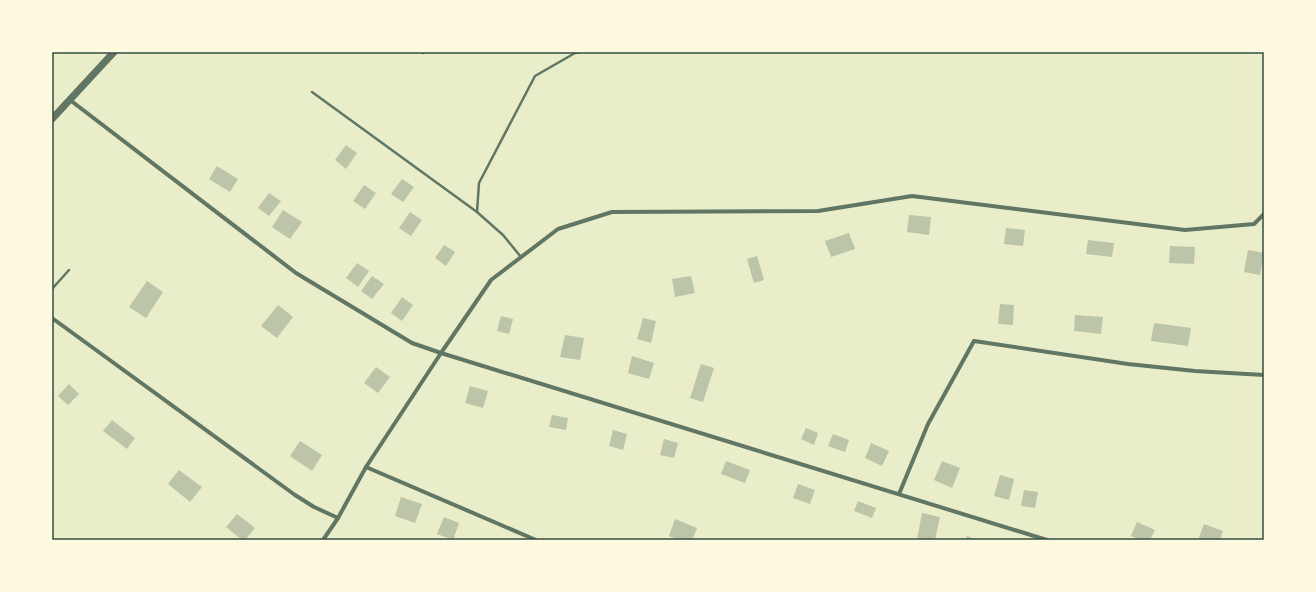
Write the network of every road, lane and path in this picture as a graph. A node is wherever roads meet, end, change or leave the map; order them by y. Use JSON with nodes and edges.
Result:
{"nodes":[{"id":1,"x":114,"y":52,"type":"edge"},
{"id":2,"x":580,"y":52,"type":"edge"},
{"id":3,"x":312,"y":92,"type":"dead end"},
{"id":4,"x":70,"y":100,"type":"junction"},
{"id":5,"x":52,"y":119,"type":"edge"},
{"id":6,"x":477,"y":212,"type":"junction"},
{"id":7,"x":1264,"y":214,"type":"edge"},
{"id":8,"x":521,"y":257,"type":"junction"},
{"id":9,"x":69,"y":270,"type":"dead end"},
{"id":10,"x":52,"y":288,"type":"edge"},
{"id":11,"x":52,"y":318,"type":"edge"},
{"id":12,"x":441,"y":353,"type":"junction"},
{"id":13,"x":1264,"y":375,"type":"edge"},
{"id":14,"x":366,"y":467,"type":"junction"},
{"id":15,"x":899,"y":494,"type":"junction"},
{"id":16,"x":338,"y":518,"type":"junction"},
{"id":17,"x":323,"y":540,"type":"edge"},
{"id":18,"x":536,"y":540,"type":"edge"},
{"id":19,"x":1048,"y":540,"type":"edge"}],
"edges":[{"from":1,"to":4,"type":"street"},
{"from":2,"to":6,"type":"lane"},
{"from":3,"to":6,"type":"lane"},
{"from":4,"to":5,"type":"street"},
{"from":4,"to":12,"type":"street"},
{"from":6,"to":8,"type":"lane"},
{"from":7,"to":8,"type":"street"},
{"from":8,"to":12,"type":"street"},
{"from":9,"to":10,"type":"lane"},
{"from":11,"to":16,"type":"street"},
{"from":12,"to":14,"type":"street"},
{"from":12,"to":15,"type":"street"},
{"from":13,"to":15,"type":"street"},
{"from":14,"to":16,"type":"street"},
{"from":14,"to":18,"type":"street"},
{"from":15,"to":19,"type":"street"},
{"from":16,"to":17,"type":"street"}]}
